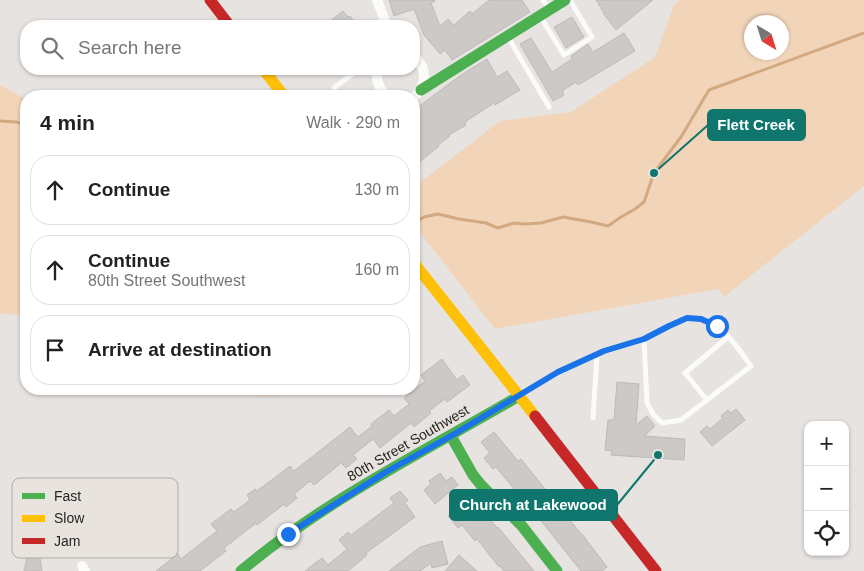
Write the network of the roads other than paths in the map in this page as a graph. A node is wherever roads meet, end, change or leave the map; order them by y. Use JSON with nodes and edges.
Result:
{"nodes":[{"id":1,"x":210,"y":0,"type":"edge"},
{"id":2,"x":377,"y":0,"type":"edge"},
{"id":3,"x":565,"y":0,"type":"edge"},
{"id":4,"x":570,"y":0,"type":"edge"},
{"id":5,"x":546,"y":5,"type":"edge"},
{"id":6,"x":539,"y":16,"type":"junction"},
{"id":7,"x":225,"y":20,"type":"edge"},
{"id":8,"x":385,"y":20,"type":"edge"},
{"id":9,"x":507,"y":37,"type":"junction"},
{"id":10,"x":420,"y":63,"type":"edge"},
{"id":11,"x":268,"y":75,"type":"edge"},
{"id":12,"x":351,"y":75,"type":"edge"},
{"id":13,"x":377,"y":75,"type":"edge"},
{"id":14,"x":334,"y":88,"type":"dead end"},
{"id":15,"x":279,"y":90,"type":"edge"},
{"id":16,"x":382,"y":90,"type":"edge"},
{"id":17,"x":420,"y":90,"type":"edge"},
{"id":18,"x":420,"y":92,"type":"edge"},
{"id":19,"x":548,"y":107,"type":"dead end"},
{"id":20,"x":420,"y":271,"type":"edge"},
{"id":21,"x":728,"y":337,"type":"junction"},
{"id":22,"x":644,"y":339,"type":"junction"},
{"id":23,"x":597,"y":355,"type":"junction"},
{"id":24,"x":519,"y":396,"type":"junction"},
{"id":25,"x":707,"y":400,"type":"junction"},
{"id":26,"x":592,"y":418,"type":"dead end"},
{"id":27,"x":451,"y":436,"type":"junction"},
{"id":28,"x":241,"y":571,"type":"edge"},
{"id":29,"x":557,"y":571,"type":"edge"},
{"id":30,"x":656,"y":571,"type":"edge"}],
"edges":[{"from":1,"to":7,"type":"street"},
{"from":2,"to":8,"type":"street"},
{"from":3,"to":5,"type":"street"},
{"from":4,"to":6,"type":"lane"},
{"from":5,"to":6,"type":"street"},
{"from":6,"to":9,"type":"street"},
{"from":9,"to":18,"type":"street"},
{"from":9,"to":19,"type":"lane"},
{"from":10,"to":17,"type":"street"},
{"from":11,"to":15,"type":"street"},
{"from":12,"to":14,"type":"lane"},
{"from":13,"to":16,"type":"street"},
{"from":20,"to":24,"type":"street"},
{"from":21,"to":22,"type":"lane"},
{"from":21,"to":25,"type":"lane"},
{"from":21,"to":25,"type":"lane"},
{"from":22,"to":23,"type":"lane"},
{"from":22,"to":25,"type":"lane"},
{"from":23,"to":24,"type":"lane"},
{"from":23,"to":26,"type":"lane"},
{"from":24,"to":27,"type":"street","name":"80th Street Southwest"},
{"from":24,"to":30,"type":"street"},
{"from":27,"to":28,"type":"street","name":"80th Street Southwest"},
{"from":27,"to":29,"type":"street"}]}
